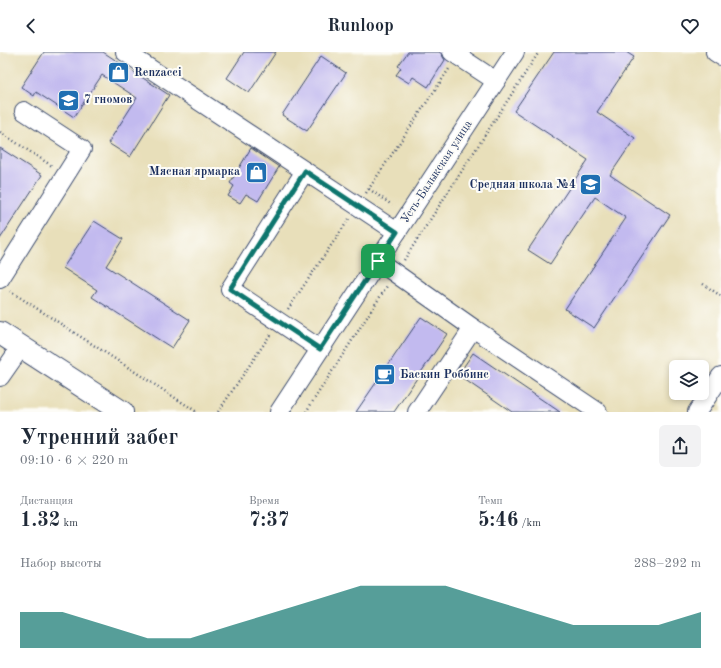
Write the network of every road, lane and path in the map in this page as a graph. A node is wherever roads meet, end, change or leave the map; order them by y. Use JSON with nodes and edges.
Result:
{"nodes":[{"id":1,"x":124,"y":52,"type":"edge"},
{"id":2,"x":515,"y":52,"type":"edge"},
{"id":3,"x":539,"y":52,"type":"edge"},
{"id":4,"x":715,"y":52,"type":"edge"},
{"id":5,"x":454,"y":54,"type":"edge"},
{"id":6,"x":721,"y":56,"type":"edge"},
{"id":7,"x":496,"y":81,"type":"junction"},
{"id":8,"x":24,"y":111,"type":"dead end"},
{"id":9,"x":0,"y":132,"type":"edge"},
{"id":10,"x":305,"y":171,"type":"junction"},
{"id":11,"x":66,"y":175,"type":"junction"},
{"id":12,"x":369,"y":189,"type":"junction"},
{"id":13,"x":358,"y":205,"type":"junction"},
{"id":14,"x":392,"y":205,"type":"dead end"},
{"id":15,"x":397,"y":232,"type":"junction"},
{"id":16,"x":378,"y":261,"type":"junction"},
{"id":17,"x":396,"y":273,"type":"junction"},
{"id":18,"x":3,"y":284,"type":"edge"},
{"id":19,"x":703,"y":284,"type":"dead end"},
{"id":20,"x":721,"y":296,"type":"edge"},
{"id":21,"x":290,"y":326,"type":"junction"},
{"id":22,"x":473,"y":328,"type":"junction"},
{"id":23,"x":0,"y":333,"type":"edge"},
{"id":24,"x":21,"y":346,"type":"junction"},
{"id":25,"x":320,"y":349,"type":"junction"},
{"id":26,"x":721,"y":376,"type":"edge"},
{"id":27,"x":0,"y":377,"type":"edge"},
{"id":28,"x":122,"y":412,"type":"edge"},
{"id":29,"x":197,"y":412,"type":"edge"},
{"id":30,"x":218,"y":412,"type":"edge"},
{"id":31,"x":279,"y":412,"type":"edge"},
{"id":32,"x":306,"y":412,"type":"edge"},
{"id":33,"x":417,"y":412,"type":"edge"},
{"id":34,"x":598,"y":412,"type":"edge"},
{"id":35,"x":697,"y":412,"type":"edge"}],
"edges":[{"from":1,"to":10,"type":"street"},
{"from":2,"to":7,"type":"street","name":"Усть-Балыкская улица"},
{"from":3,"to":17,"type":"path"},
{"from":4,"to":6,"type":"street"},
{"from":5,"to":7,"type":"street"},
{"from":5,"to":12,"type":"path"},
{"from":7,"to":15,"type":"street","name":"Усть-Балыкская улица"},
{"from":8,"to":11,"type":"street"},
{"from":9,"to":11,"type":"path"},
{"from":10,"to":13,"type":"street"},
{"from":10,"to":21,"type":"street"},
{"from":11,"to":18,"type":"street"},
{"from":12,"to":13,"type":"path"},
{"from":12,"to":14,"type":"path"},
{"from":13,"to":15,"type":"street"},
{"from":13,"to":21,"type":"path"},
{"from":15,"to":16,"type":"street","name":"Усть-Балыкская улица"},
{"from":16,"to":17,"type":"street"},
{"from":16,"to":25,"type":"street","name":"Усть-Балыкская улица"},
{"from":17,"to":22,"type":"street"},
{"from":17,"to":32,"type":"path"},
{"from":18,"to":29,"type":"path"},
{"from":19,"to":20,"type":"path"},
{"from":21,"to":25,"type":"street"},
{"from":21,"to":30,"type":"path"},
{"from":22,"to":33,"type":"street"},
{"from":22,"to":34,"type":"street"},
{"from":23,"to":24,"type":"main road"},
{"from":24,"to":27,"type":"street"},
{"from":24,"to":28,"type":"main road"},
{"from":25,"to":31,"type":"street","name":"Усть-Балыкская улица"},
{"from":26,"to":35,"type":"street"}]}
